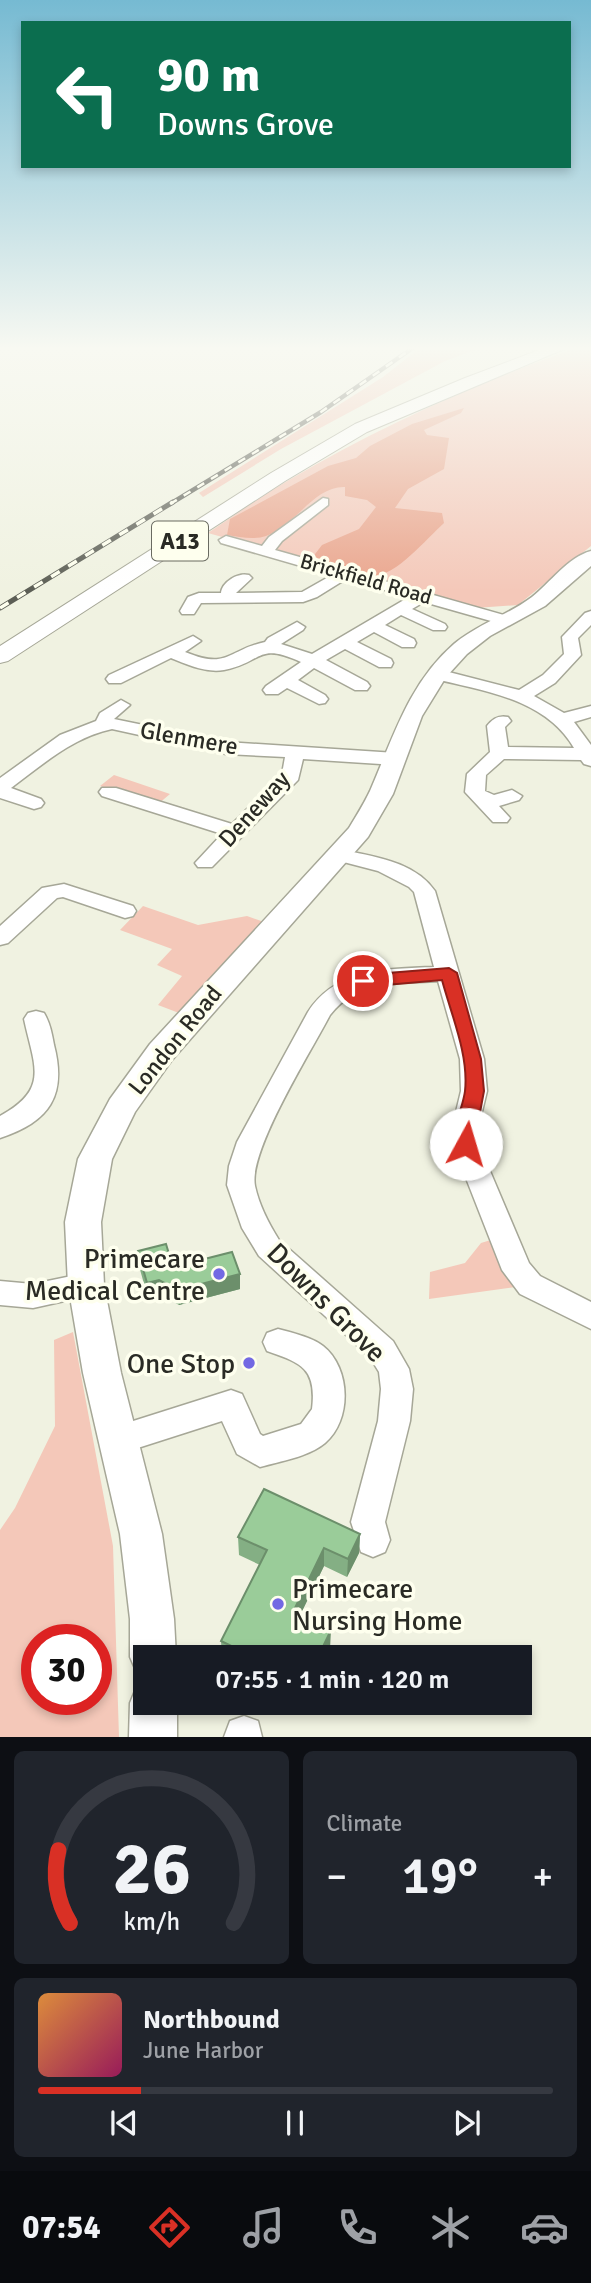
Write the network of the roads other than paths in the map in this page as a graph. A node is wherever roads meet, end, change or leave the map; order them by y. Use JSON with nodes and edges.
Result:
{"nodes":[{"id":1,"x":344,"y":428,"type":"edge"},
{"id":2,"x":361,"y":428,"type":"edge"},
{"id":3,"x":323,"y":502,"type":"dead end"},
{"id":4,"x":226,"y":540,"type":"dead end"},
{"id":5,"x":265,"y":550,"type":"junction"},
{"id":6,"x":591,"y":557,"type":"edge"},
{"id":7,"x":346,"y":573,"type":"junction"},
{"id":8,"x":244,"y":578,"type":"dead end"},
{"id":9,"x":424,"y":595,"type":"junction"},
{"id":10,"x":228,"y":597,"type":"junction"},
{"id":11,"x":303,"y":597,"type":"junction"},
{"id":12,"x":400,"y":609,"type":"junction"},
{"id":13,"x":188,"y":611,"type":"dead end"},
{"id":14,"x":591,"y":616,"type":"edge"},
{"id":15,"x":505,"y":620,"type":"junction"},
{"id":16,"x":373,"y":625,"type":"junction"},
{"id":17,"x":439,"y":627,"type":"dead end"},
{"id":18,"x":0,"y":641,"type":"edge"},
{"id":19,"x":192,"y":641,"type":"dead end"},
{"id":20,"x":344,"y":642,"type":"junction"},
{"id":21,"x":408,"y":643,"type":"dead end"},
{"id":22,"x":272,"y":648,"type":"junction"},
{"id":23,"x":171,"y":652,"type":"junction"},
{"id":24,"x":0,"y":656,"type":"edge"},
{"id":25,"x":313,"y":661,"type":"junction"},
{"id":26,"x":385,"y":663,"type":"dead end"},
{"id":27,"x":437,"y":674,"type":"junction"},
{"id":28,"x":115,"y":679,"type":"dead end"},
{"id":29,"x":361,"y":686,"type":"dead end"},
{"id":30,"x":520,"y":697,"type":"junction"},
{"id":31,"x":319,"y":699,"type":"dead end"},
{"id":32,"x":121,"y":705,"type":"dead end"},
{"id":33,"x":591,"y":711,"type":"edge"},
{"id":34,"x":562,"y":720,"type":"junction"},
{"id":35,"x":502,"y":721,"type":"dead end"},
{"id":36,"x":104,"y":725,"type":"junction"},
{"id":37,"x":149,"y":733,"type":"junction"},
{"id":38,"x":131,"y":748,"type":"dead end"},
{"id":39,"x":295,"y":752,"type":"junction"},
{"id":40,"x":499,"y":753,"type":"junction"},
{"id":41,"x":589,"y":757,"type":"edge"},
{"id":42,"x":396,"y":759,"type":"junction"},
{"id":43,"x":0,"y":789,"type":"edge"},
{"id":44,"x":109,"y":792,"type":"dead end"},
{"id":45,"x":512,"y":796,"type":"dead end"},
{"id":46,"x":482,"y":799,"type":"junction"},
{"id":47,"x":34,"y":803,"type":"dead end"},
{"id":48,"x":500,"y":818,"type":"dead end"},
{"id":49,"x":236,"y":832,"type":"junction"},
{"id":50,"x":339,"y":855,"type":"junction"},
{"id":51,"x":205,"y":863,"type":"dead end"},
{"id":52,"x":125,"y":911,"type":"dead end"},
{"id":53,"x":0,"y":938,"type":"edge"},
{"id":54,"x":449,"y":973,"type":"junction"},
{"id":55,"x":36,"y":1019,"type":"dead end"},
{"id":56,"x":0,"y":1128,"type":"edge"},
{"id":57,"x":86,"y":1285,"type":"junction"},
{"id":58,"x":0,"y":1293,"type":"edge"},
{"id":59,"x":591,"y":1316,"type":"edge"},
{"id":60,"x":278,"y":1342,"type":"dead end"},
{"id":61,"x":119,"y":1440,"type":"junction"},
{"id":62,"x":373,"y":1540,"type":"dead end"},
{"id":63,"x":153,"y":1645,"type":"edge"},
{"id":64,"x":154,"y":1715,"type":"edge"},
{"id":65,"x":153,"y":1737,"type":"edge"}],
"edges":[{"from":1,"to":18,"type":"highway","number":"A13"},
{"from":2,"to":24,"type":"highway","number":"A13"},
{"from":3,"to":5,"type":"street"},
{"from":4,"to":5,"type":"street","name":"Brickfield Road"},
{"from":5,"to":7,"type":"street","name":"Brickfield Road"},
{"from":6,"to":15,"type":"main road","name":"London Road"},
{"from":7,"to":9,"type":"street","name":"Brickfield Road"},
{"from":7,"to":11,"type":"street"},
{"from":8,"to":10,"type":"street"},
{"from":9,"to":12,"type":"street"},
{"from":9,"to":15,"type":"street","name":"Brickfield Road"},
{"from":10,"to":11,"type":"street"},
{"from":10,"to":13,"type":"street"},
{"from":11,"to":22,"type":"street"},
{"from":12,"to":16,"type":"street"},
{"from":12,"to":17,"type":"street"},
{"from":14,"to":30,"type":"street"},
{"from":15,"to":27,"type":"main road","name":"London Road"},
{"from":16,"to":20,"type":"street"},
{"from":16,"to":21,"type":"street"},
{"from":19,"to":23,"type":"street"},
{"from":20,"to":25,"type":"street"},
{"from":20,"to":26,"type":"street"},
{"from":22,"to":23,"type":"street"},
{"from":22,"to":25,"type":"street"},
{"from":23,"to":28,"type":"street"},
{"from":25,"to":29,"type":"street"},
{"from":25,"to":31,"type":"street"},
{"from":27,"to":30,"type":"street"},
{"from":27,"to":42,"type":"main road","name":"London Road"},
{"from":30,"to":34,"type":"street"},
{"from":32,"to":36,"type":"street"},
{"from":33,"to":34,"type":"street"},
{"from":34,"to":41,"type":"street"},
{"from":35,"to":40,"type":"street"},
{"from":36,"to":37,"type":"street","name":"Glenmere"},
{"from":36,"to":43,"type":"street","name":"Glenmere"},
{"from":37,"to":38,"type":"street"},
{"from":37,"to":39,"type":"street","name":"Glenmere"},
{"from":39,"to":42,"type":"street","name":"Glenmere"},
{"from":39,"to":49,"type":"street","name":"Deneway"},
{"from":40,"to":41,"type":"street"},
{"from":40,"to":46,"type":"street"},
{"from":42,"to":50,"type":"main road","name":"London Road"},
{"from":43,"to":47,"type":"street"},
{"from":44,"to":49,"type":"street"},
{"from":45,"to":46,"type":"street"},
{"from":46,"to":48,"type":"street"},
{"from":49,"to":51,"type":"street","name":"Deneway"},
{"from":50,"to":54,"type":"street"},
{"from":50,"to":57,"type":"main road","name":"London Road"},
{"from":52,"to":53,"type":"street"},
{"from":54,"to":59,"type":"street"},
{"from":54,"to":62,"type":"street","name":"Downs Grove"},
{"from":55,"to":56,"type":"street"},
{"from":57,"to":58,"type":"street"},
{"from":57,"to":61,"type":"main road","name":"London Road"},
{"from":60,"to":61,"type":"street"},
{"from":61,"to":63,"type":"main road","name":"London Road"},
{"from":64,"to":65,"type":"main road"}]}
